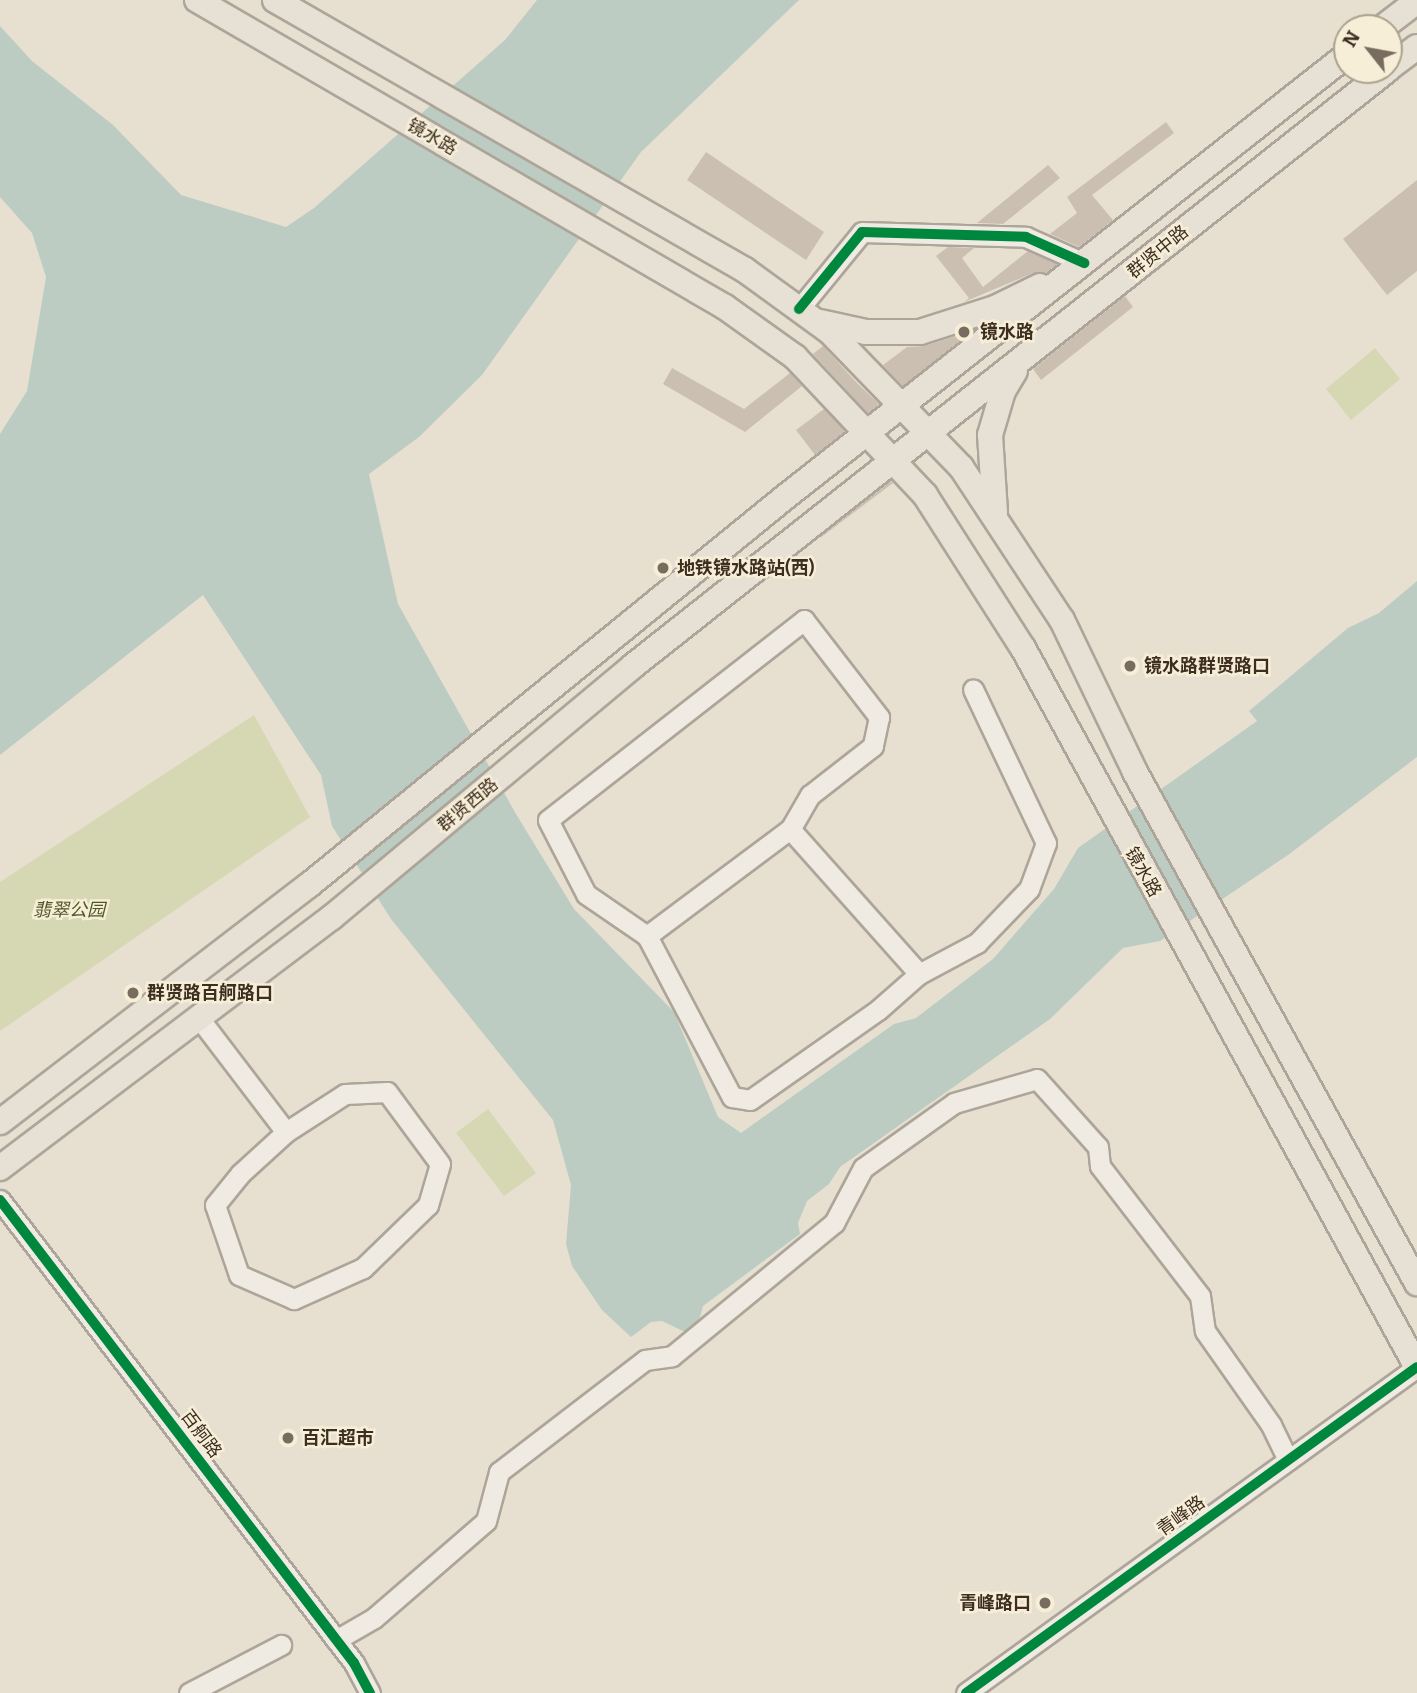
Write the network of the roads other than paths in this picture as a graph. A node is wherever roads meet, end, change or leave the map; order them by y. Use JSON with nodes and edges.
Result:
{"nodes":[{"id":1,"x":197,"y":0,"type":"edge"},
{"id":2,"x":275,"y":0,"type":"edge"},
{"id":3,"x":1417,"y":1,"type":"edge"},
{"id":4,"x":1400,"y":14,"type":"edge"},
{"id":5,"x":1417,"y":47,"type":"edge"},
{"id":6,"x":1403,"y":58,"type":"edge"},
{"id":7,"x":1333,"y":66,"type":"edge"},
{"id":8,"x":1369,"y":84,"type":"edge"},
{"id":9,"x":1084,"y":263,"type":"junction"},
{"id":10,"x":806,"y":315,"type":"junction"},
{"id":11,"x":1020,"y":362,"type":"junction"},
{"id":12,"x":904,"y":407,"type":"junction"},
{"id":13,"x":868,"y":434,"type":"junction"},
{"id":14,"x":929,"y":434,"type":"junction"},
{"id":15,"x":895,"y":463,"type":"junction"},
{"id":16,"x":996,"y":519,"type":"junction"},
{"id":17,"x":973,"y":689,"type":"dead end"},
{"id":18,"x":790,"y":829,"type":"junction"},
{"id":19,"x":647,"y":936,"type":"junction"},
{"id":20,"x":919,"y":974,"type":"junction"},
{"id":21,"x":198,"y":1018,"type":"junction"},
{"id":22,"x":0,"y":1122,"type":"edge"},
{"id":23,"x":286,"y":1132,"type":"junction"},
{"id":24,"x":0,"y":1168,"type":"edge"},
{"id":25,"x":0,"y":1200,"type":"edge"},
{"id":26,"x":1417,"y":1283,"type":"edge"},
{"id":27,"x":1417,"y":1367,"type":"edge"},
{"id":28,"x":1288,"y":1460,"type":"junction"},
{"id":29,"x":337,"y":1640,"type":"junction"},
{"id":30,"x":281,"y":1645,"type":"dead end"},
{"id":31,"x":189,"y":1693,"type":"edge"},
{"id":32,"x":370,"y":1693,"type":"edge"},
{"id":33,"x":966,"y":1693,"type":"edge"}],
"edges":[{"from":1,"to":13,"type":"main road","name":"镜水路"},
{"from":2,"to":10,"type":"main road"},
{"from":3,"to":4,"type":"main road"},
{"from":5,"to":6,"type":"main road","name":"群贤中路"},
{"from":7,"to":9,"type":"main road","name":"群贤中路"},
{"from":8,"to":11,"type":"main road","name":"群贤中路"},
{"from":9,"to":10,"type":"main road"},
{"from":9,"to":10,"type":"street"},
{"from":9,"to":12,"type":"main road","name":"群贤中路"},
{"from":10,"to":12,"type":"main road"},
{"from":11,"to":14,"type":"main road","name":"群贤中路"},
{"from":11,"to":16,"type":"main road"},
{"from":12,"to":13,"type":"main road","name":"群贤西路"},
{"from":12,"to":14,"type":"main road"},
{"from":13,"to":15,"type":"main road","name":"镜水路"},
{"from":13,"to":22,"type":"main road","name":"群贤西路"},
{"from":14,"to":15,"type":"main road","name":"群贤西路"},
{"from":14,"to":16,"type":"main road"},
{"from":15,"to":21,"type":"main road","name":"群贤西路"},
{"from":15,"to":27,"type":"main road","name":"镜水路"},
{"from":16,"to":26,"type":"main road"},
{"from":17,"to":20,"type":"street"},
{"from":18,"to":19,"type":"street"},
{"from":18,"to":19,"type":"street"},
{"from":18,"to":20,"type":"street"},
{"from":19,"to":20,"type":"street"},
{"from":21,"to":23,"type":"street"},
{"from":21,"to":24,"type":"main road","name":"群贤西路"},
{"from":23,"to":23,"type":"street"},
{"from":25,"to":29,"type":"street","name":"百舸路"},
{"from":27,"to":28,"type":"street","name":"青峰路"},
{"from":28,"to":29,"type":"street"},
{"from":28,"to":33,"type":"street","name":"青峰路"},
{"from":29,"to":32,"type":"street","name":"百舸路"},
{"from":30,"to":31,"type":"street"}]}
